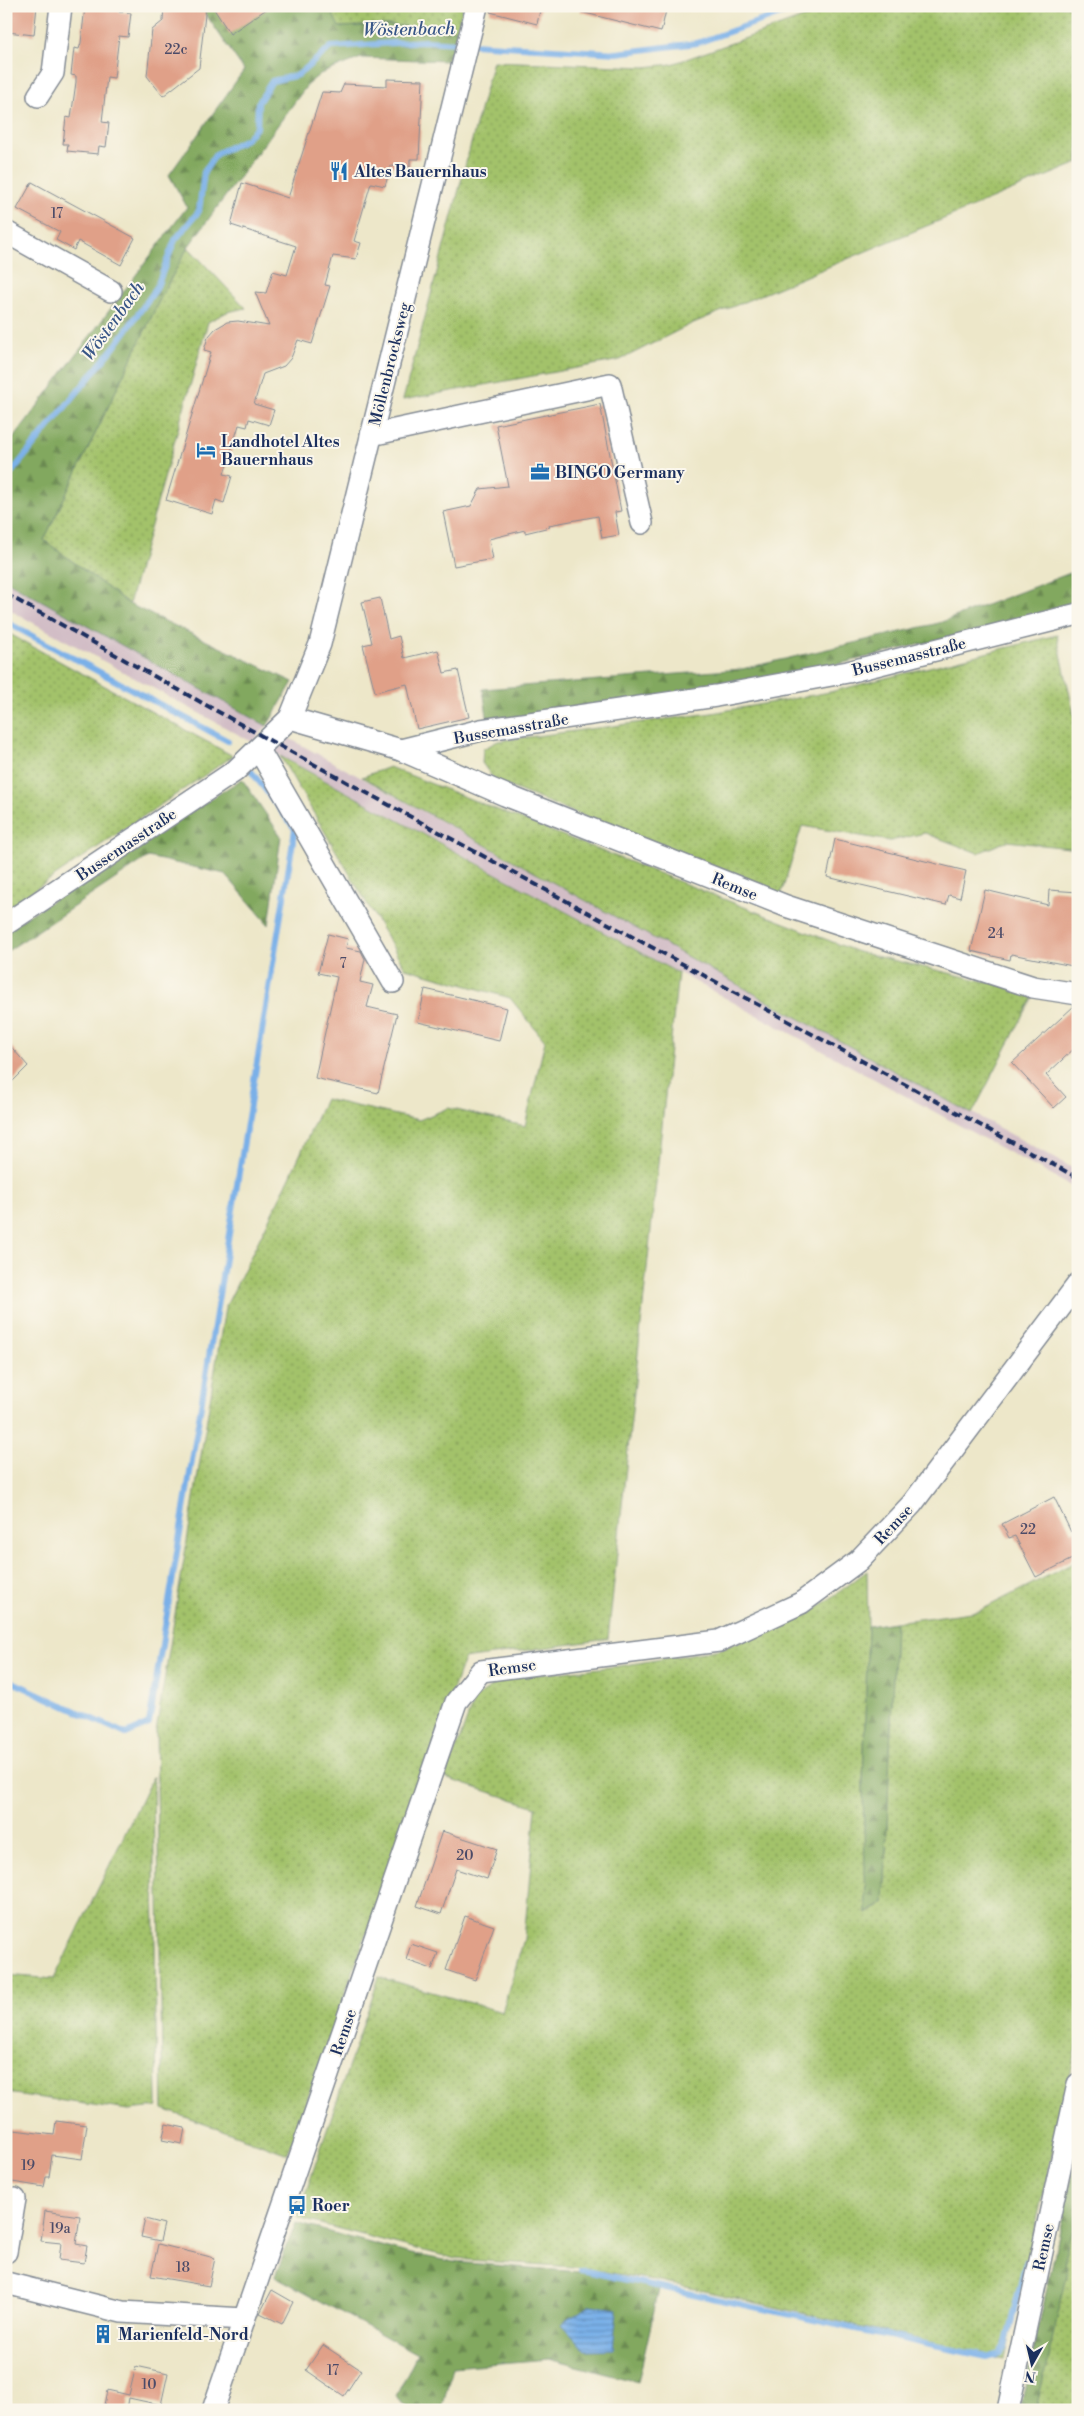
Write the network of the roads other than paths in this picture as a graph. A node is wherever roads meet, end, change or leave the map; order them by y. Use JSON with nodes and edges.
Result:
{"nodes":[{"id":1,"x":61,"y":6,"type":"edge"},
{"id":2,"x":477,"y":6,"type":"edge"},
{"id":3,"x":38,"y":96,"type":"dead end"},
{"id":4,"x":6,"y":232,"type":"edge"},
{"id":5,"x":111,"y":291,"type":"dead end"},
{"id":6,"x":371,"y":435,"type":"junction"},
{"id":7,"x":642,"y":523,"type":"dead end"},
{"id":8,"x":1078,"y":614,"type":"edge"},
{"id":9,"x":290,"y":718,"type":"junction"},
{"id":10,"x":259,"y":750,"type":"junction"},
{"id":11,"x":401,"y":750,"type":"junction"},
{"id":12,"x":6,"y":924,"type":"edge"},
{"id":13,"x":393,"y":982,"type":"dead end"},
{"id":14,"x":1078,"y":994,"type":"edge"},
{"id":15,"x":1078,"y":1284,"type":"edge"},
{"id":16,"x":1078,"y":2084,"type":"edge"},
{"id":17,"x":15,"y":2199,"type":"dead end"},
{"id":18,"x":6,"y":2252,"type":"edge"},
{"id":19,"x":6,"y":2283,"type":"edge"},
{"id":20,"x":244,"y":2319,"type":"junction"},
{"id":21,"x":213,"y":2410,"type":"edge"},
{"id":22,"x":1008,"y":2410,"type":"edge"}],
"edges":[{"from":1,"to":3,"type":"street"},
{"from":2,"to":6,"type":"street","name":"Möllenbrocksweg"},
{"from":4,"to":5,"type":"street"},
{"from":6,"to":7,"type":"street"},
{"from":6,"to":9,"type":"street","name":"Möllenbrocksweg"},
{"from":8,"to":11,"type":"street","name":"Bussemasstraße"},
{"from":9,"to":10,"type":"street","name":"Bussemasstraße"},
{"from":9,"to":11,"type":"street"},
{"from":10,"to":12,"type":"street","name":"Bussemasstraße"},
{"from":10,"to":13,"type":"street"},
{"from":11,"to":14,"type":"street","name":"Remse"},
{"from":15,"to":20,"type":"street","name":"Remse"},
{"from":16,"to":22,"type":"street","name":"Remse"},
{"from":17,"to":18,"type":"street"},
{"from":19,"to":20,"type":"street"},
{"from":20,"to":21,"type":"street","name":"Remse"}]}
